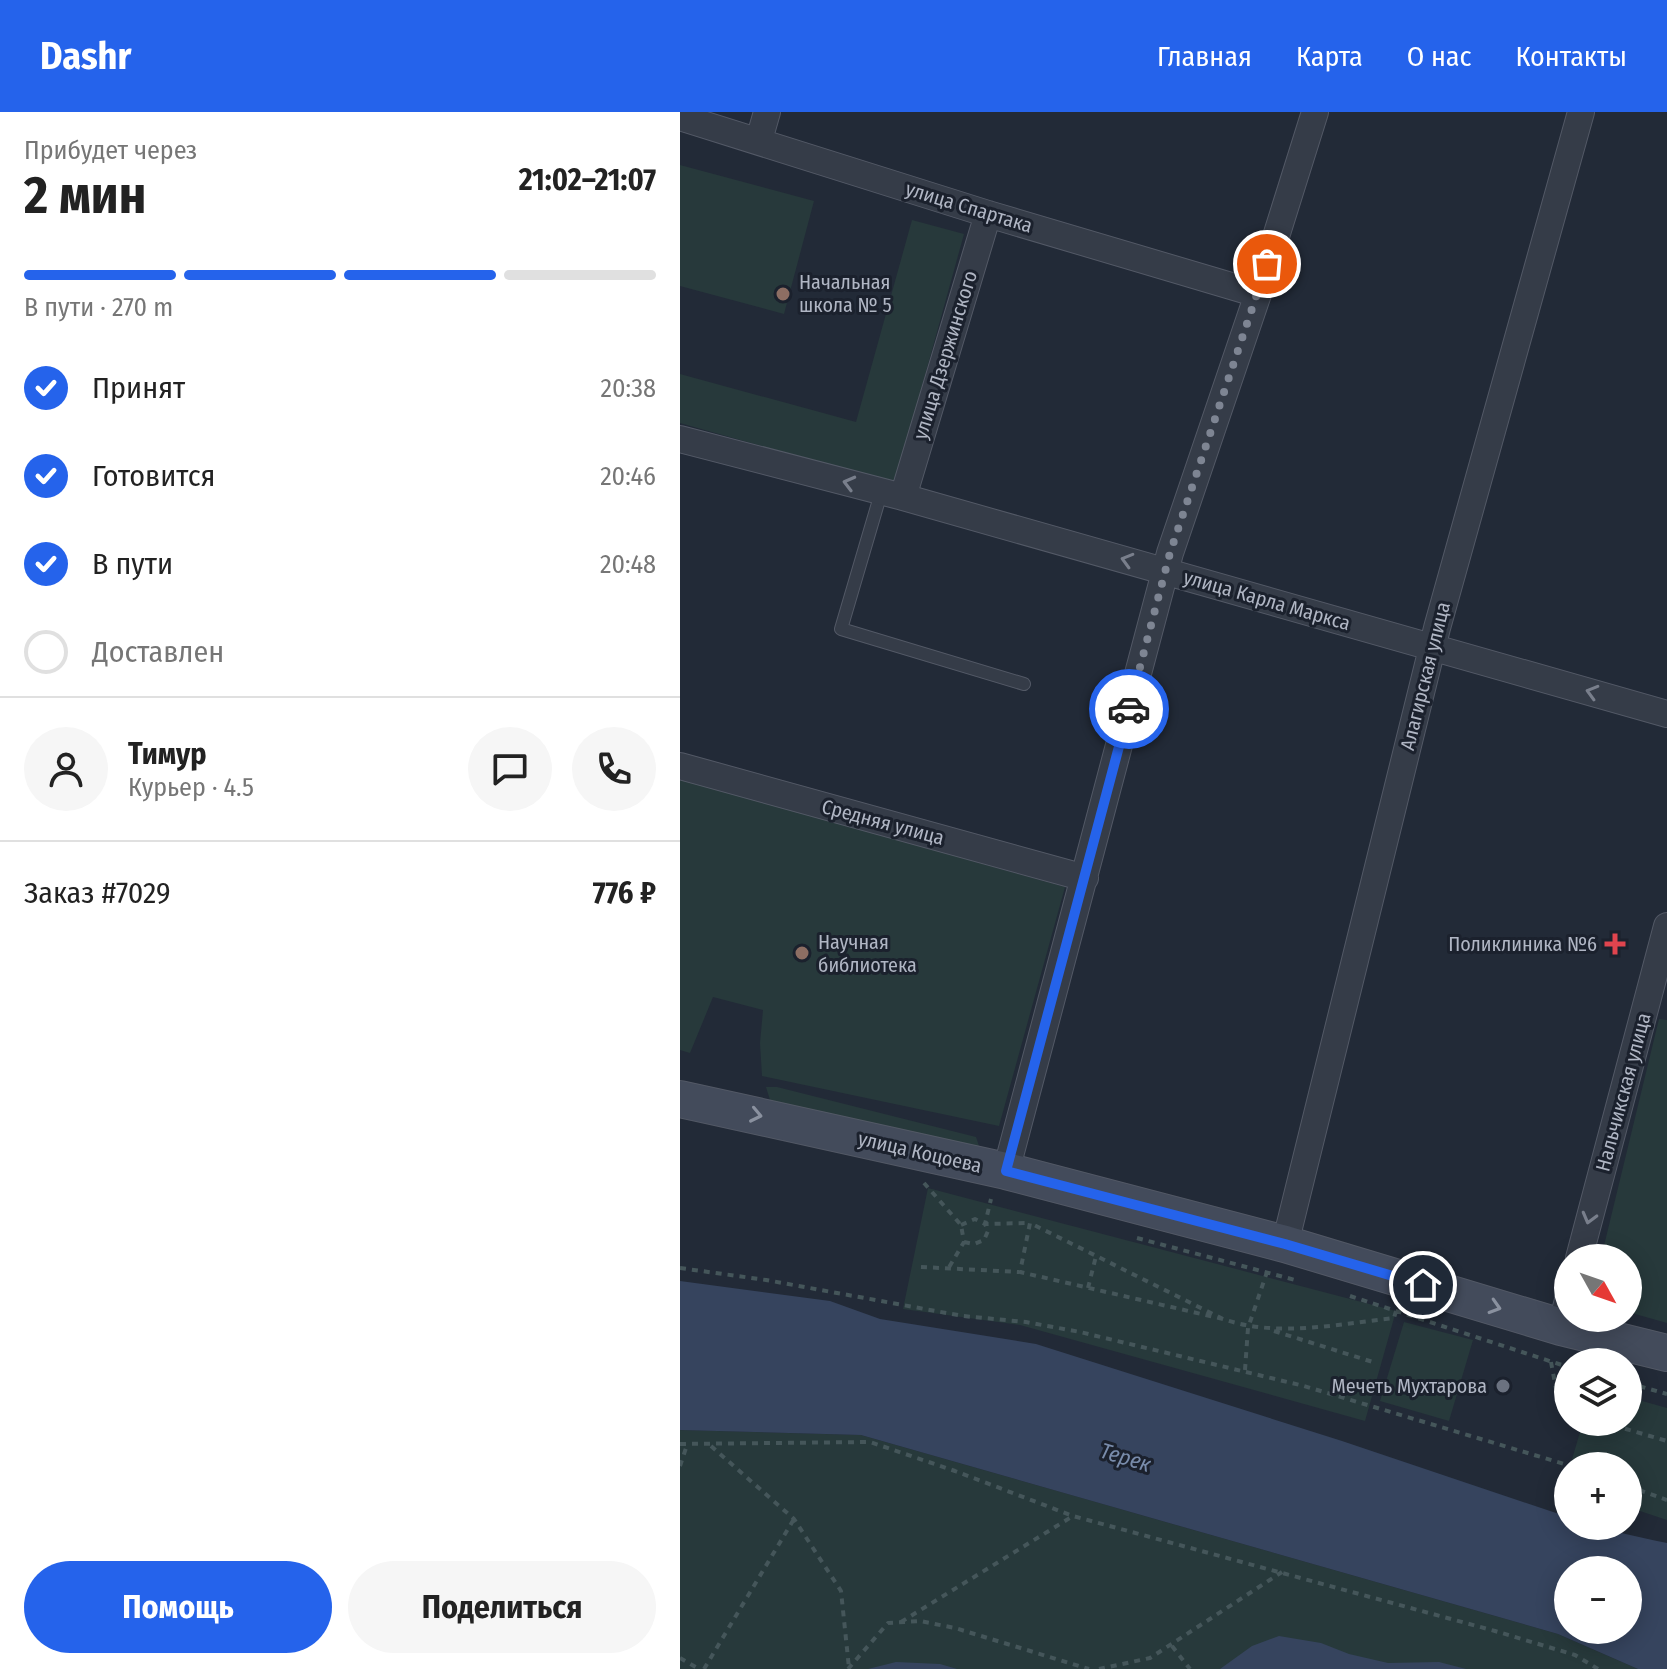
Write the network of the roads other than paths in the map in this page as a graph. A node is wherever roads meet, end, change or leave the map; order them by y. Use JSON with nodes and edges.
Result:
{"nodes":[{"id":1,"x":767,"y":112,"type":"edge"},
{"id":2,"x":1315,"y":112,"type":"edge"},
{"id":3,"x":1581,"y":112,"type":"edge"},
{"id":4,"x":680,"y":117,"type":"edge"},
{"id":5,"x":759,"y":140,"type":"junction"},
{"id":6,"x":988,"y":214,"type":"junction"},
{"id":7,"x":1258,"y":294,"type":"junction"},
{"id":8,"x":680,"y":439,"type":"edge"},
{"id":9,"x":892,"y":495,"type":"junction"},
{"id":10,"x":1166,"y":571,"type":"junction"},
{"id":11,"x":1432,"y":647,"type":"junction"},
{"id":12,"x":1024,"y":684,"type":"dead end"},
{"id":13,"x":1667,"y":714,"type":"edge"},
{"id":14,"x":680,"y":766,"type":"edge"},
{"id":15,"x":1085,"y":878,"type":"junction"},
{"id":16,"x":1667,"y":926,"type":"edge"},
{"id":17,"x":680,"y":1099,"type":"edge"},
{"id":18,"x":993,"y":1183,"type":"junction"},
{"id":19,"x":1583,"y":1244,"type":"edge"},
{"id":20,"x":1276,"y":1258,"type":"junction"},
{"id":21,"x":1554,"y":1311,"type":"edge"},
{"id":22,"x":1613,"y":1332,"type":"edge"},
{"id":23,"x":1667,"y":1353,"type":"edge"}],
"edges":[{"from":1,"to":5,"type":"street"},
{"from":2,"to":7,"type":"street"},
{"from":3,"to":11,"type":"street","name":"Алагирская улица"},
{"from":4,"to":5,"type":"street","name":"улица Спартака"},
{"from":5,"to":6,"type":"street","name":"улица Спартака"},
{"from":6,"to":7,"type":"street","name":"улица Спартака"},
{"from":6,"to":9,"type":"street","name":"улица Дзержинского"},
{"from":7,"to":10,"type":"street"},
{"from":9,"to":8,"type":"street","name":"улица Карла Маркса","one_way":true},
{"from":10,"to":9,"type":"street","name":"улица Карла Маркса","one_way":true},
{"from":9,"to":12,"type":"lane"},
{"from":10,"to":11,"type":"street","name":"улица Карла Маркса"},
{"from":10,"to":15,"type":"street"},
{"from":13,"to":11,"type":"street","name":"улица Карла Маркса","one_way":true},
{"from":11,"to":20,"type":"street","name":"Алагирская улица"},
{"from":14,"to":15,"type":"street","name":"Средняя улица"},
{"from":15,"to":18,"type":"street"},
{"from":16,"to":19,"type":"street","name":"Нальчикская улица","one_way":true},
{"from":17,"to":18,"type":"street","name":"улица Коцоева","one_way":true},
{"from":18,"to":20,"type":"street","name":"улица Коцоева"},
{"from":20,"to":21,"type":"street","name":"улица Коцоева","one_way":true},
{"from":22,"to":23,"type":"street","name":"улица Коцоева"}]}
